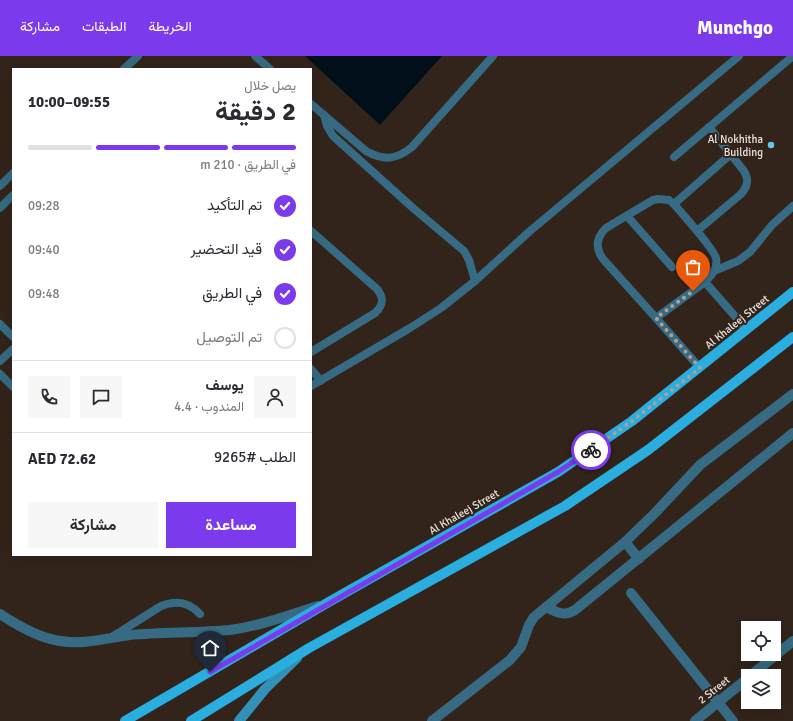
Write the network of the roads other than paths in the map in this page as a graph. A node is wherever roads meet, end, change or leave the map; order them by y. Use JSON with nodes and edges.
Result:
{"nodes":[{"id":1,"x":138,"y":56,"type":"edge"},
{"id":2,"x":255,"y":56,"type":"edge"},
{"id":3,"x":493,"y":56,"type":"edge"},
{"id":4,"x":738,"y":56,"type":"edge"},
{"id":5,"x":793,"y":56,"type":"edge"},
{"id":6,"x":126,"y":68,"type":"edge"},
{"id":7,"x":269,"y":68,"type":"edge"},
{"id":8,"x":312,"y":105,"type":"edge"},
{"id":9,"x":324,"y":115,"type":"junction"},
{"id":10,"x":709,"y":127,"type":"junction"},
{"id":11,"x":731,"y":154,"type":"junction"},
{"id":12,"x":674,"y":157,"type":"dead end"},
{"id":13,"x":12,"y":174,"type":"edge"},
{"id":14,"x":0,"y":186,"type":"edge"},
{"id":15,"x":12,"y":196,"type":"edge"},
{"id":16,"x":674,"y":204,"type":"junction"},
{"id":17,"x":793,"y":206,"type":"edge"},
{"id":18,"x":0,"y":208,"type":"edge"},
{"id":19,"x":627,"y":216,"type":"junction"},
{"id":20,"x":697,"y":231,"type":"junction"},
{"id":21,"x":312,"y":232,"type":"edge"},
{"id":22,"x":672,"y":267,"type":"dead end"},
{"id":23,"x":714,"y":271,"type":"junction"},
{"id":24,"x":476,"y":281,"type":"junction"},
{"id":25,"x":705,"y":282,"type":"junction"},
{"id":26,"x":793,"y":292,"type":"edge"},
{"id":27,"x":656,"y":318,"type":"junction"},
{"id":28,"x":0,"y":324,"type":"edge"},
{"id":29,"x":747,"y":330,"type":"junction"},
{"id":30,"x":12,"y":335,"type":"edge"},
{"id":31,"x":793,"y":337,"type":"edge"},
{"id":32,"x":12,"y":350,"type":"edge"},
{"id":33,"x":312,"y":351,"type":"edge"},
{"id":34,"x":0,"y":362,"type":"edge"},
{"id":35,"x":700,"y":368,"type":"junction"},
{"id":36,"x":312,"y":370,"type":"edge"},
{"id":37,"x":0,"y":374,"type":"edge"},
{"id":38,"x":321,"y":381,"type":"junction"},
{"id":39,"x":12,"y":386,"type":"edge"},
{"id":40,"x":312,"y":386,"type":"edge"},
{"id":41,"x":793,"y":394,"type":"edge"},
{"id":42,"x":793,"y":433,"type":"edge"},
{"id":43,"x":625,"y":542,"type":"junction"},
{"id":44,"x":639,"y":559,"type":"junction"},
{"id":45,"x":631,"y":593,"type":"dead end"},
{"id":46,"x":327,"y":603,"type":"junction"},
{"id":47,"x":546,"y":607,"type":"junction"},
{"id":48,"x":0,"y":614,"type":"edge"},
{"id":49,"x":200,"y":614,"type":"dead end"},
{"id":50,"x":110,"y":638,"type":"junction"},
{"id":51,"x":793,"y":641,"type":"edge"},
{"id":52,"x":309,"y":648,"type":"junction"},
{"id":53,"x":759,"y":669,"type":"edge"},
{"id":54,"x":741,"y":683,"type":"edge"},
{"id":55,"x":718,"y":702,"type":"junction"},
{"id":56,"x":125,"y":721,"type":"edge"},
{"id":57,"x":191,"y":721,"type":"edge"},
{"id":58,"x":239,"y":721,"type":"edge"},
{"id":59,"x":432,"y":721,"type":"edge"},
{"id":60,"x":695,"y":721,"type":"edge"},
{"id":61,"x":733,"y":721,"type":"edge"}],
"edges":[{"from":1,"to":6,"type":"lane"},
{"from":2,"to":7,"type":"lane"},
{"from":3,"to":9,"type":"lane"},
{"from":4,"to":24,"type":"lane"},
{"from":5,"to":10,"type":"lane"},
{"from":8,"to":9,"type":"lane"},
{"from":9,"to":24,"type":"lane"},
{"from":10,"to":11,"type":"lane"},
{"from":10,"to":12,"type":"lane"},
{"from":11,"to":16,"type":"lane"},
{"from":11,"to":20,"type":"lane"},
{"from":13,"to":14,"type":"lane"},
{"from":15,"to":18,"type":"lane"},
{"from":16,"to":19,"type":"lane"},
{"from":16,"to":20,"type":"lane"},
{"from":17,"to":23,"type":"lane"},
{"from":19,"to":22,"type":"lane"},
{"from":19,"to":27,"type":"lane"},
{"from":20,"to":23,"type":"lane"},
{"from":21,"to":33,"type":"lane"},
{"from":23,"to":25,"type":"lane"},
{"from":24,"to":38,"type":"lane"},
{"from":25,"to":27,"type":"lane"},
{"from":25,"to":29,"type":"lane"},
{"from":26,"to":29,"type":"main road","name":"Al Khaleej Street"},
{"from":27,"to":35,"type":"lane"},
{"from":28,"to":30,"type":"lane"},
{"from":29,"to":35,"type":"main road","name":"Al Khaleej Street"},
{"from":31,"to":52,"type":"main road"},
{"from":32,"to":34,"type":"lane"},
{"from":35,"to":46,"type":"main road","name":"Al Khaleej Street"},
{"from":36,"to":38,"type":"lane"},
{"from":37,"to":39,"type":"lane"},
{"from":38,"to":40,"type":"lane"},
{"from":41,"to":43,"type":"street"},
{"from":42,"to":44,"type":"street"},
{"from":43,"to":44,"type":"street"},
{"from":43,"to":47,"type":"street"},
{"from":44,"to":47,"type":"street"},
{"from":45,"to":55,"type":"street"},
{"from":46,"to":50,"type":"street"},
{"from":46,"to":56,"type":"main road","name":"Al Khaleej Street"},
{"from":47,"to":59,"type":"street"},
{"from":48,"to":50,"type":"street"},
{"from":49,"to":50,"type":"lane"},
{"from":51,"to":53,"type":"street","name":"2 Street"},
{"from":52,"to":57,"type":"main road"},
{"from":52,"to":58,"type":"main road"},
{"from":54,"to":55,"type":"street","name":"2 Street"},
{"from":55,"to":60,"type":"street","name":"2 Street"},
{"from":55,"to":61,"type":"street"}]}
